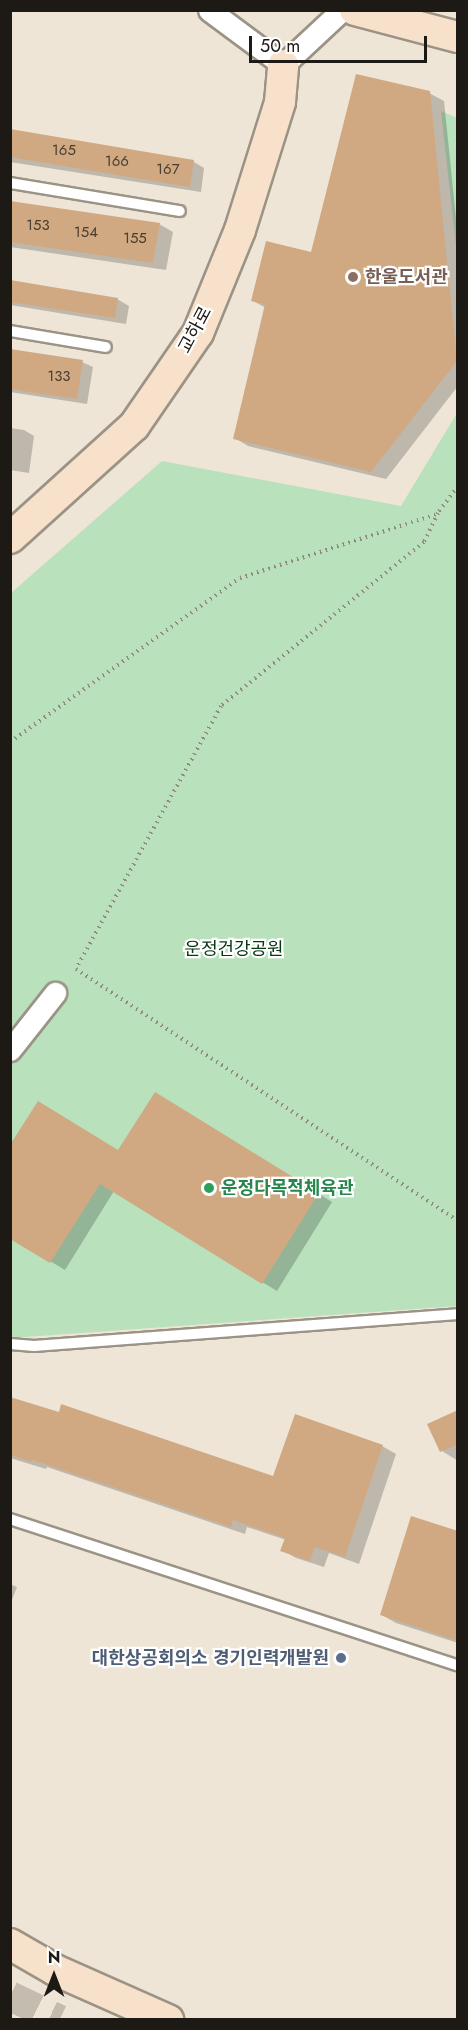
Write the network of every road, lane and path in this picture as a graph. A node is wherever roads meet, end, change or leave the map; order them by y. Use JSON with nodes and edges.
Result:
{"nodes":[{"id":1,"x":209,"y":10,"type":"edge"},
{"id":2,"x":342,"y":10,"type":"edge"},
{"id":3,"x":355,"y":10,"type":"edge"},
{"id":4,"x":458,"y":37,"type":"edge"},
{"id":5,"x":283,"y":65,"type":"junction"},
{"id":6,"x":10,"y":183,"type":"edge"},
{"id":7,"x":180,"y":211,"type":"dead end"},
{"id":8,"x":10,"y":331,"type":"edge"},
{"id":9,"x":106,"y":346,"type":"dead end"},
{"id":10,"x":458,"y":486,"type":"edge"},
{"id":11,"x":438,"y":513,"type":"junction"},
{"id":12,"x":10,"y":538,"type":"edge"},
{"id":13,"x":10,"y":742,"type":"edge"},
{"id":14,"x":55,"y":993,"type":"dead end"},
{"id":15,"x":10,"y":1050,"type":"edge"},
{"id":16,"x":458,"y":1221,"type":"edge"},
{"id":17,"x":458,"y":1314,"type":"edge"},
{"id":18,"x":10,"y":1344,"type":"edge"},
{"id":19,"x":10,"y":1519,"type":"edge"},
{"id":20,"x":458,"y":1665,"type":"edge"},
{"id":21,"x":10,"y":1944,"type":"edge"},
{"id":22,"x":168,"y":2019,"type":"edge"}],
"edges":[{"from":1,"to":5,"type":"street"},
{"from":2,"to":5,"type":"street"},
{"from":3,"to":4,"type":"street"},
{"from":5,"to":12,"type":"street","name":"교하로"},
{"from":6,"to":7,"type":"lane"},
{"from":8,"to":9,"type":"lane"},
{"from":10,"to":11,"type":"path"},
{"from":11,"to":13,"type":"path"},
{"from":11,"to":16,"type":"path"},
{"from":14,"to":15,"type":"street"},
{"from":17,"to":18,"type":"lane"},
{"from":19,"to":20,"type":"lane"},
{"from":21,"to":22,"type":"street"}]}
